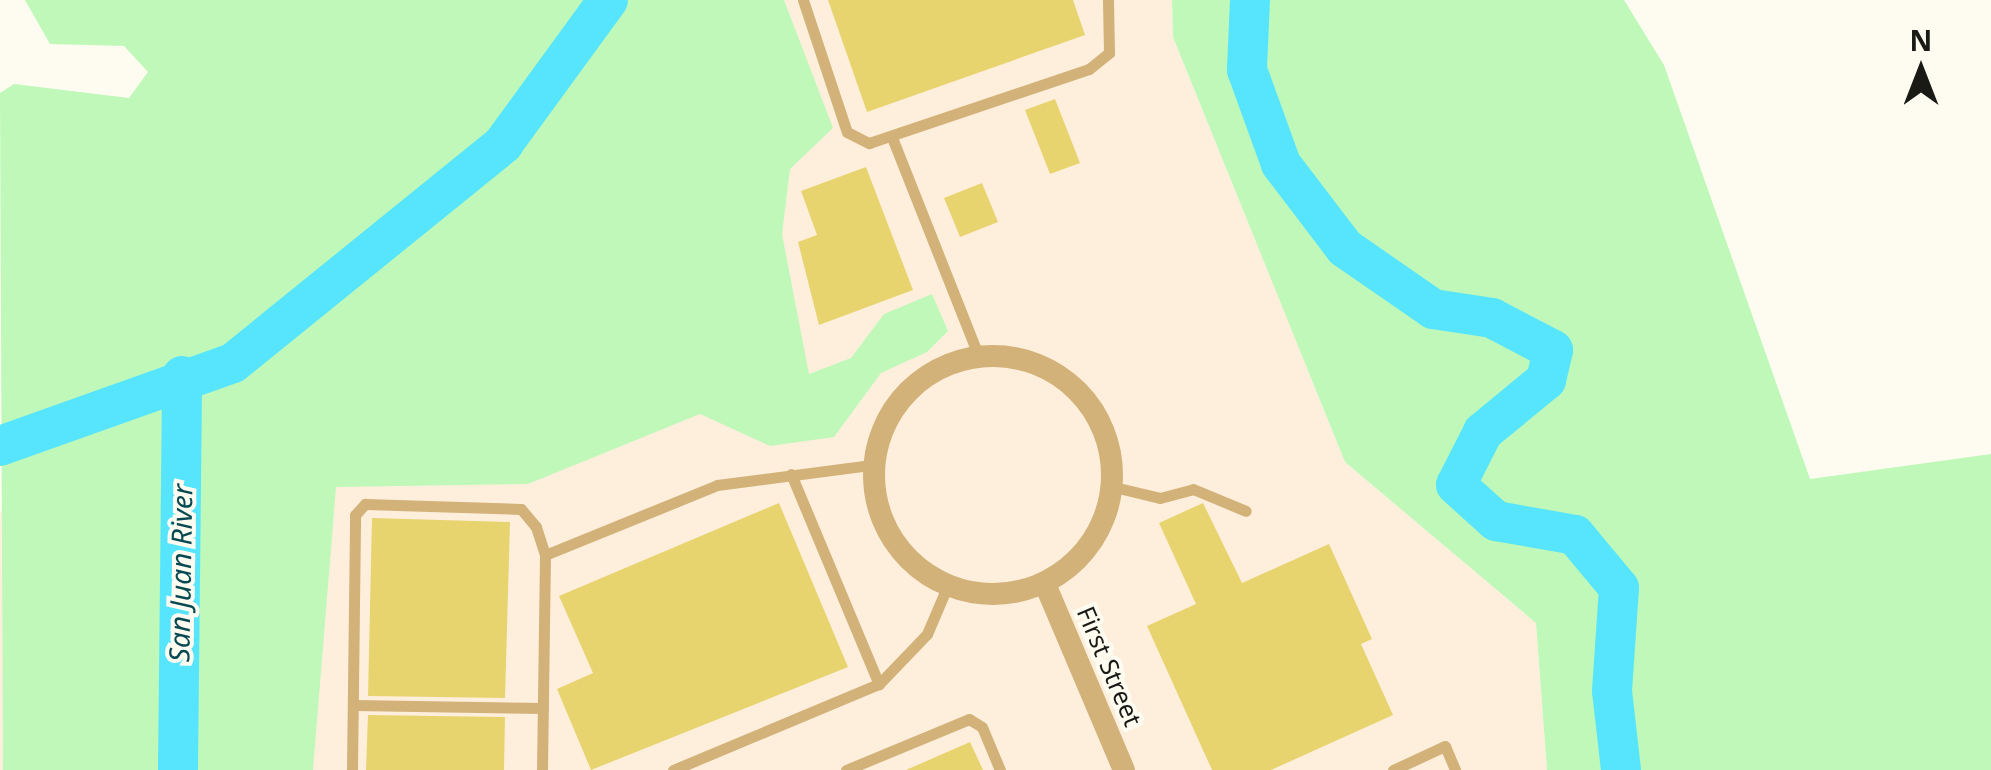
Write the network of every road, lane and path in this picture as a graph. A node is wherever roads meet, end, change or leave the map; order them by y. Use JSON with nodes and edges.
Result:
{"nodes":[{"id":1,"x":802,"y":0,"type":"edge"},
{"id":2,"x":1108,"y":0,"type":"edge"},
{"id":3,"x":893,"y":140,"type":"junction"},
{"id":4,"x":978,"y":355,"type":"junction"},
{"id":5,"x":872,"y":465,"type":"junction"},
{"id":6,"x":791,"y":474,"type":"junction"},
{"id":7,"x":1114,"y":487,"type":"junction"},
{"id":8,"x":1246,"y":511,"type":"dead end"},
{"id":9,"x":545,"y":556,"type":"junction"},
{"id":10,"x":1045,"y":584,"type":"junction"},
{"id":11,"x":946,"y":587,"type":"junction"},
{"id":12,"x":879,"y":684,"type":"junction"},
{"id":13,"x":353,"y":705,"type":"junction"},
{"id":14,"x":542,"y":708,"type":"junction"},
{"id":15,"x":352,"y":770,"type":"edge"},
{"id":16,"x":542,"y":770,"type":"edge"},
{"id":17,"x":672,"y":770,"type":"edge"},
{"id":18,"x":846,"y":770,"type":"edge"},
{"id":19,"x":1000,"y":770,"type":"edge"},
{"id":20,"x":1124,"y":770,"type":"edge"},
{"id":21,"x":1393,"y":770,"type":"edge"},
{"id":22,"x":1455,"y":770,"type":"edge"}],
"edges":[{"from":1,"to":3,"type":"lane"},
{"from":2,"to":3,"type":"lane"},
{"from":3,"to":4,"type":"lane"},
{"from":4,"to":5,"type":"street"},
{"from":4,"to":7,"type":"street"},
{"from":5,"to":6,"type":"lane"},
{"from":5,"to":11,"type":"street"},
{"from":6,"to":9,"type":"lane"},
{"from":6,"to":12,"type":"lane"},
{"from":7,"to":8,"type":"lane"},
{"from":7,"to":10,"type":"street"},
{"from":9,"to":13,"type":"lane"},
{"from":9,"to":14,"type":"lane"},
{"from":10,"to":11,"type":"street"},
{"from":10,"to":20,"type":"street","name":"First Street"},
{"from":11,"to":12,"type":"lane"},
{"from":12,"to":17,"type":"lane"},
{"from":13,"to":14,"type":"lane"},
{"from":13,"to":15,"type":"lane"},
{"from":14,"to":16,"type":"lane"},
{"from":18,"to":19,"type":"lane"},
{"from":21,"to":22,"type":"lane"}]}
